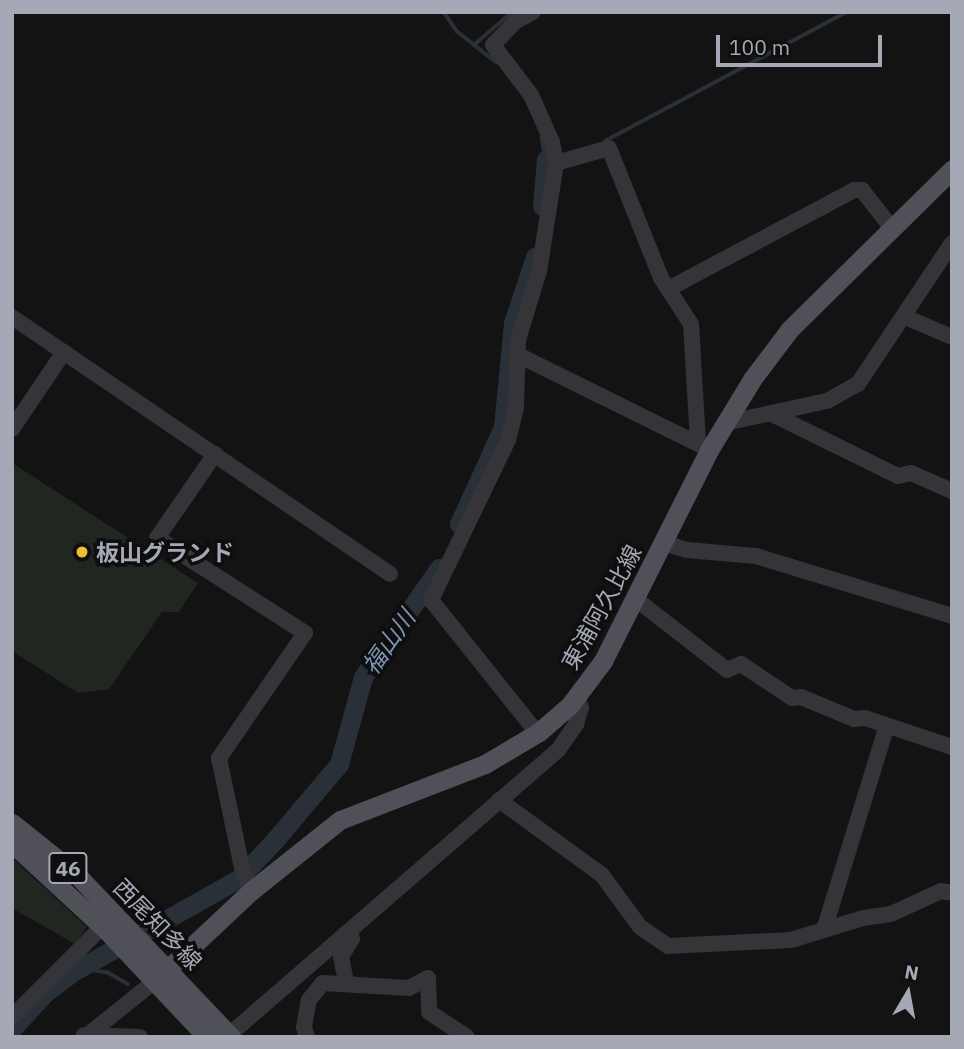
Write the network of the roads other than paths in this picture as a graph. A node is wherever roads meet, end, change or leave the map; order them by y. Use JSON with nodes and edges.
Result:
{"nodes":[{"id":1,"x":533,"y":12,"type":"edge"},
{"id":2,"x":556,"y":163,"type":"junction"},
{"id":3,"x":952,"y":169,"type":"edge"},
{"id":4,"x":891,"y":227,"type":"junction"},
{"id":5,"x":952,"y":243,"type":"edge"},
{"id":6,"x":668,"y":289,"type":"junction"},
{"id":7,"x":12,"y":317,"type":"edge"},
{"id":8,"x":905,"y":317,"type":"junction"},
{"id":9,"x":952,"y":337,"type":"edge"},
{"id":10,"x":64,"y":352,"type":"junction"},
{"id":11,"x":518,"y":355,"type":"junction"},
{"id":12,"x":772,"y":414,"type":"junction"},
{"id":13,"x":726,"y":423,"type":"junction"},
{"id":14,"x":12,"y":429,"type":"edge"},
{"id":15,"x":704,"y":446,"type":"junction"},
{"id":16,"x":215,"y":454,"type":"junction"},
{"id":17,"x":952,"y":491,"type":"edge"},
{"id":18,"x":664,"y":543,"type":"junction"},
{"id":19,"x":390,"y":575,"type":"dead end"},
{"id":20,"x":637,"y":600,"type":"junction"},
{"id":21,"x":952,"y":616,"type":"edge"},
{"id":22,"x":577,"y":697,"type":"junction"},
{"id":23,"x":886,"y":727,"type":"junction"},
{"id":24,"x":537,"y":733,"type":"junction"},
{"id":25,"x":952,"y":747,"type":"edge"},
{"id":26,"x":499,"y":800,"type":"junction"},
{"id":27,"x":12,"y":823,"type":"edge"},
{"id":28,"x":12,"y":843,"type":"edge"},
{"id":29,"x":246,"y":880,"type":"junction"},
{"id":30,"x":952,"y":892,"type":"edge"},
{"id":31,"x":110,"y":925,"type":"junction"},
{"id":32,"x":824,"y":930,"type":"junction"},
{"id":33,"x":350,"y":931,"type":"junction"},
{"id":34,"x":155,"y":968,"type":"junction"},
{"id":35,"x":346,"y":982,"type":"junction"},
{"id":36,"x":12,"y":1017,"type":"edge"},
{"id":37,"x":84,"y":1035,"type":"edge"},
{"id":38,"x":131,"y":1036,"type":"edge"},
{"id":39,"x":230,"y":1036,"type":"edge"},
{"id":40,"x":140,"y":1037,"type":"edge"},
{"id":41,"x":207,"y":1037,"type":"edge"},
{"id":42,"x":307,"y":1037,"type":"edge"},
{"id":43,"x":467,"y":1037,"type":"edge"}],
"edges":[{"from":1,"to":2,"type":"street"},
{"from":2,"to":6,"type":"street"},
{"from":2,"to":11,"type":"street"},
{"from":3,"to":4,"type":"main road","name":"東浦阿久比線"},
{"from":4,"to":6,"type":"street"},
{"from":4,"to":13,"type":"main road","name":"東浦阿久比線"},
{"from":5,"to":8,"type":"street"},
{"from":6,"to":15,"type":"street"},
{"from":7,"to":10,"type":"street"},
{"from":8,"to":9,"type":"street"},
{"from":8,"to":12,"type":"street"},
{"from":10,"to":14,"type":"street"},
{"from":10,"to":16,"type":"street"},
{"from":11,"to":15,"type":"street"},
{"from":11,"to":24,"type":"street"},
{"from":12,"to":13,"type":"street"},
{"from":12,"to":17,"type":"street"},
{"from":13,"to":15,"type":"main road","name":"東浦阿久比線"},
{"from":15,"to":18,"type":"main road","name":"東浦阿久比線"},
{"from":16,"to":19,"type":"street"},
{"from":16,"to":29,"type":"street"},
{"from":18,"to":20,"type":"main road","name":"東浦阿久比線"},
{"from":18,"to":21,"type":"street"},
{"from":20,"to":22,"type":"main road","name":"東浦阿久比線"},
{"from":20,"to":23,"type":"street"},
{"from":22,"to":24,"type":"main road","name":"東浦阿久比線"},
{"from":22,"to":26,"type":"street"},
{"from":23,"to":25,"type":"street"},
{"from":23,"to":32,"type":"street"},
{"from":24,"to":29,"type":"main road","name":"東浦阿久比線"},
{"from":26,"to":32,"type":"street"},
{"from":26,"to":33,"type":"street"},
{"from":27,"to":31,"type":"main road","name":"西尾知多線","number":"46"},
{"from":28,"to":31,"type":"main road","name":"西尾知多線","number":"46"},
{"from":29,"to":34,"type":"main road","name":"東浦阿久比線"},
{"from":30,"to":32,"type":"street"},
{"from":31,"to":34,"type":"main road","name":"西尾知多線","number":"46"},
{"from":31,"to":36,"type":"street"},
{"from":33,"to":35,"type":"street"},
{"from":33,"to":39,"type":"street"},
{"from":34,"to":37,"type":"street"},
{"from":34,"to":39,"type":"main road","name":"西尾知多線","number":"46"},
{"from":34,"to":41,"type":"main road","name":"西尾知多線","number":"46"},
{"from":35,"to":42,"type":"street"},
{"from":35,"to":43,"type":"street"},
{"from":37,"to":38,"type":"street"},
{"from":38,"to":40,"type":"street"}]}
